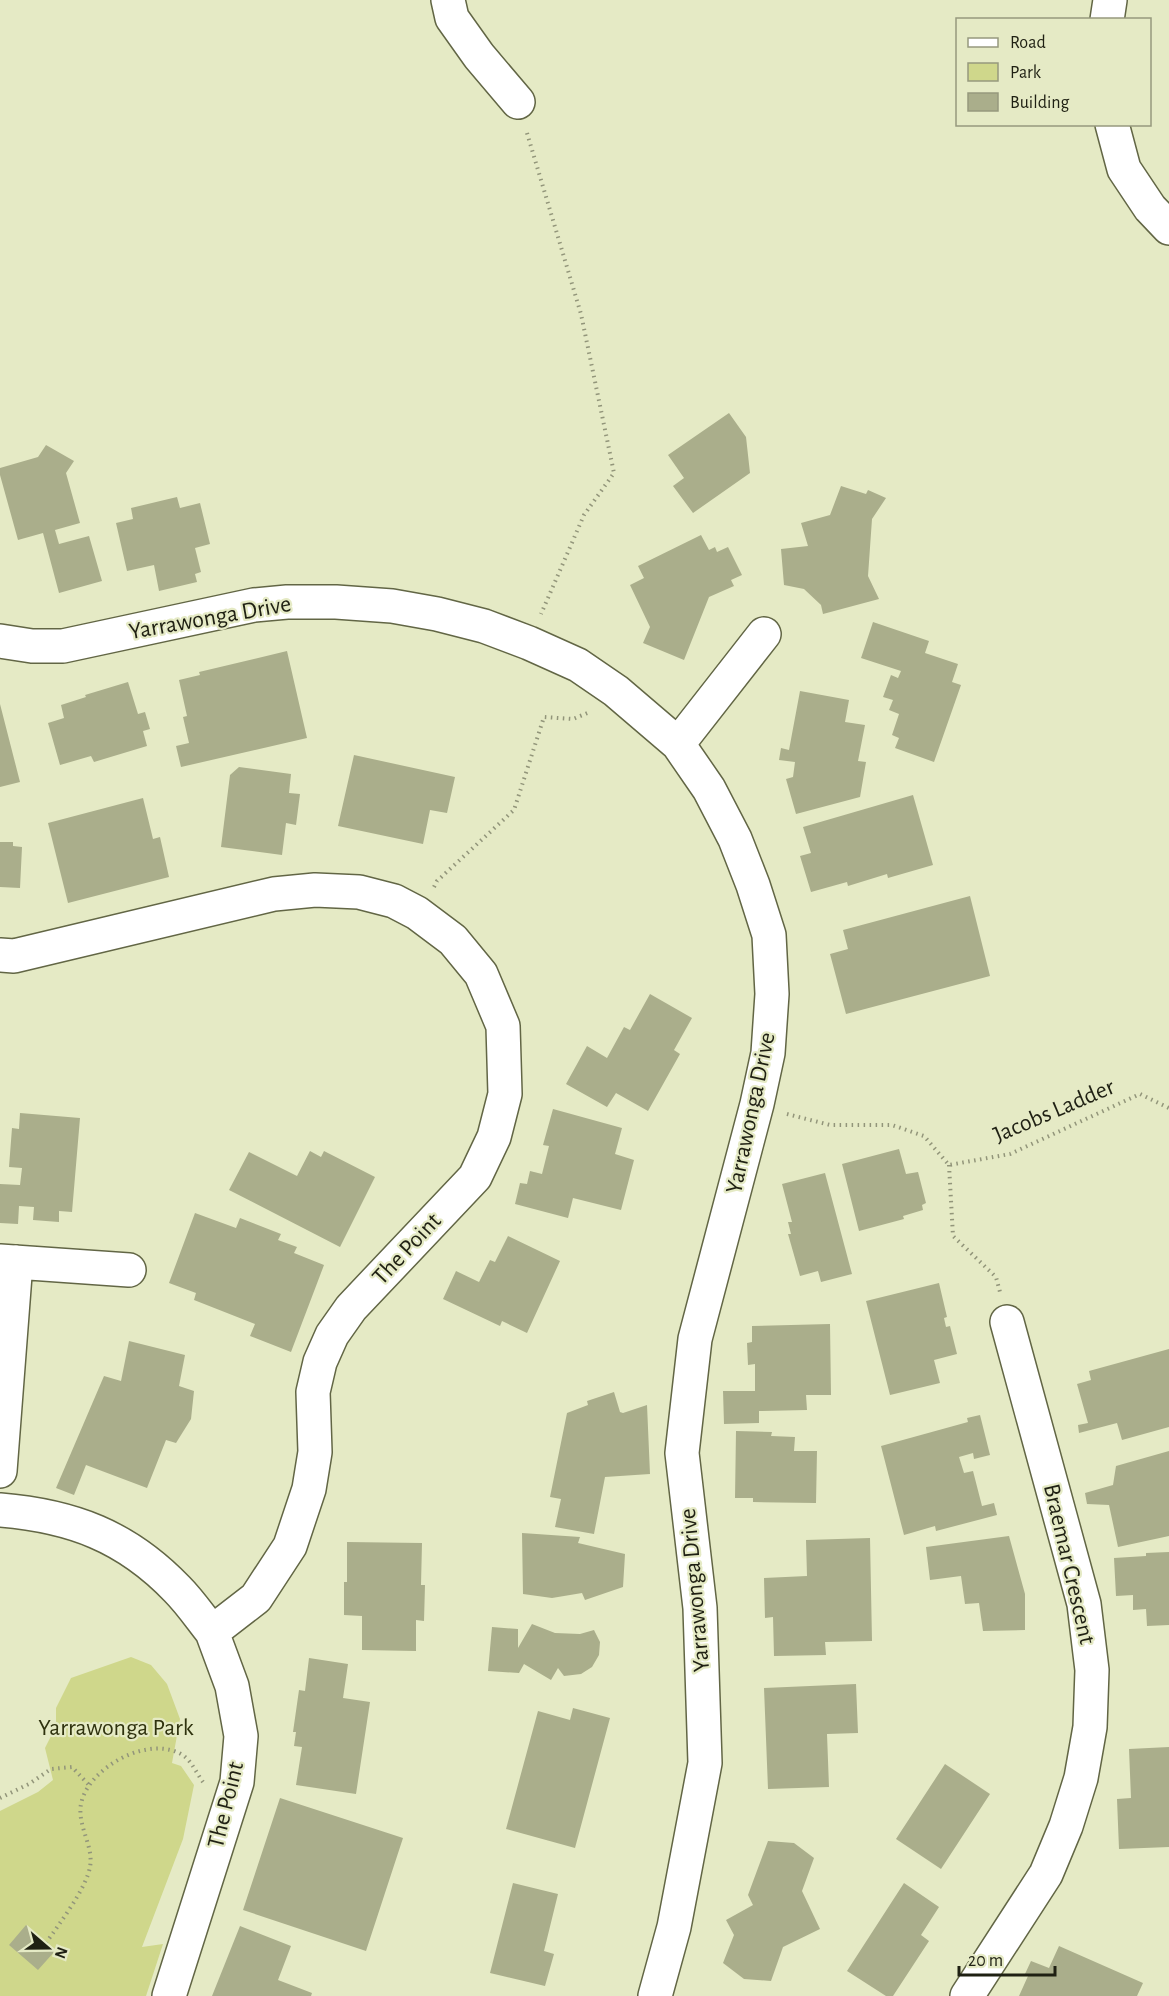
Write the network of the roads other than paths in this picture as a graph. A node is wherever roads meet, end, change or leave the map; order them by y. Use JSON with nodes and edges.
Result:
{"nodes":[{"id":1,"x":448,"y":0,"type":"edge"},
{"id":2,"x":1110,"y":0,"type":"edge"},
{"id":3,"x":1107,"y":18,"type":"edge"},
{"id":4,"x":518,"y":102,"type":"road end"},
{"id":5,"x":1113,"y":126,"type":"edge"},
{"id":6,"x":1169,"y":228,"type":"edge"},
{"id":7,"x":764,"y":634,"type":"dead end"},
{"id":8,"x":0,"y":641,"type":"edge"},
{"id":9,"x":678,"y":744,"type":"junction"},
{"id":10,"x":0,"y":955,"type":"edge"},
{"id":11,"x":8,"y":1261,"type":"edge"},
{"id":12,"x":129,"y":1270,"type":"dead end"},
{"id":13,"x":1007,"y":1322,"type":"road end"},
{"id":14,"x":0,"y":1471,"type":"edge"},
{"id":15,"x":0,"y":1510,"type":"edge"},
{"id":16,"x":212,"y":1632,"type":"junction"},
{"id":17,"x":168,"y":1996,"type":"edge"},
{"id":18,"x":655,"y":1996,"type":"edge"},
{"id":19,"x":967,"y":1996,"type":"edge"}],
"edges":[{"from":1,"to":4,"type":"street"},
{"from":2,"to":3,"type":"street"},
{"from":5,"to":6,"type":"street"},
{"from":7,"to":9,"type":"street"},
{"from":8,"to":9,"type":"street","name":"Yarrawonga Drive"},
{"from":9,"to":18,"type":"street","name":"Yarrawonga Drive"},
{"from":10,"to":16,"type":"street","name":"The Point"},
{"from":11,"to":12,"type":"street"},
{"from":11,"to":14,"type":"street"},
{"from":13,"to":19,"type":"street","name":"Braemar Crescent"},
{"from":15,"to":16,"type":"street"},
{"from":16,"to":17,"type":"street","name":"The Point"}]}
